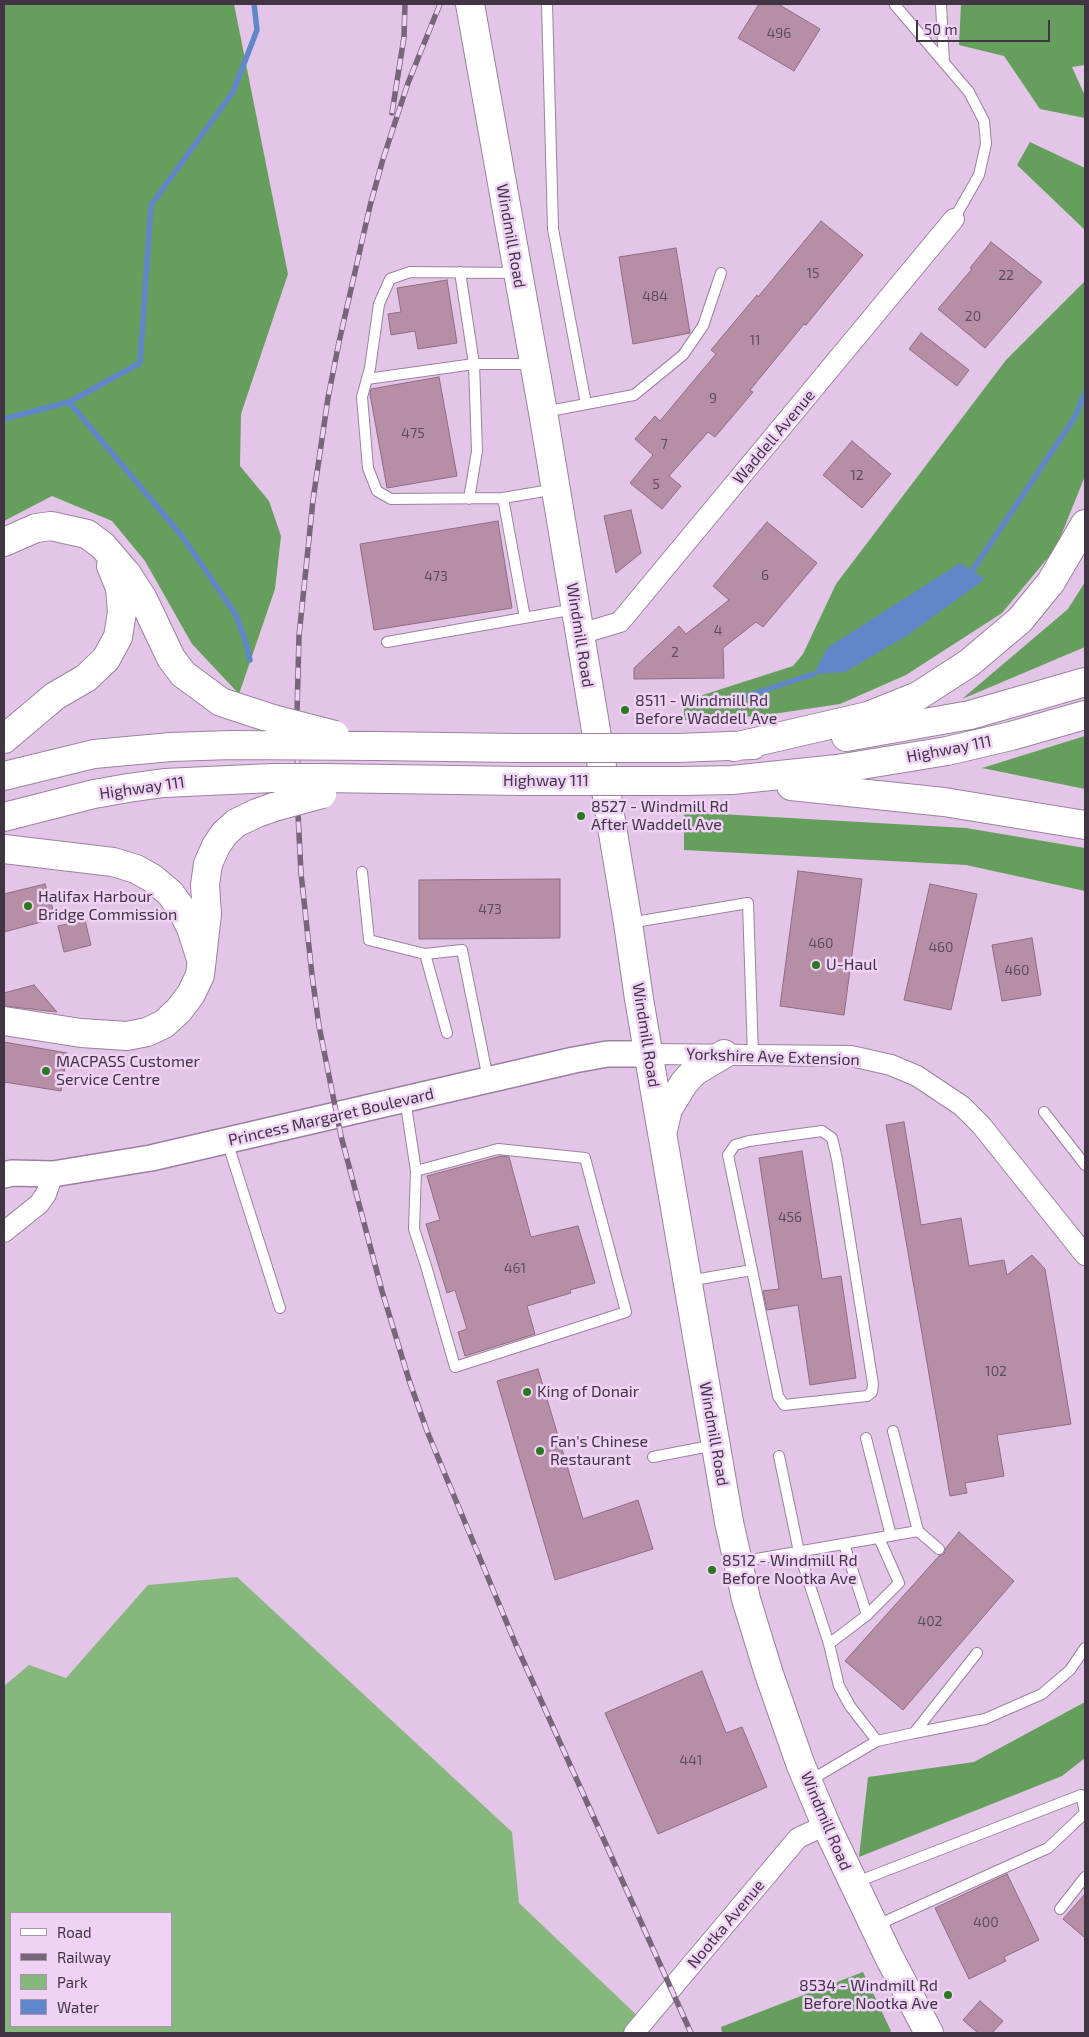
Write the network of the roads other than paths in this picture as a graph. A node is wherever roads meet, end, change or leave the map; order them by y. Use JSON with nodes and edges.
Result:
{"nodes":[{"id":1,"x":470,"y":4,"type":"edge"},
{"id":2,"x":547,"y":4,"type":"edge"},
{"id":3,"x":941,"y":4,"type":"edge"},
{"id":4,"x":895,"y":5,"type":"dead end"},
{"id":5,"x":944,"y":63,"type":"junction"},
{"id":6,"x":954,"y":219,"type":"joint"},
{"id":7,"x":460,"y":272,"type":"junction"},
{"id":8,"x":518,"y":273,"type":"junction"},
{"id":9,"x":720,"y":273,"type":"dead end"},
{"id":10,"x":474,"y":364,"type":"junction"},
{"id":11,"x":534,"y":364,"type":"junction"},
{"id":12,"x":367,"y":378,"type":"junction"},
{"id":13,"x":586,"y":404,"type":"junction"},
{"id":14,"x":543,"y":412,"type":"junction"},
{"id":15,"x":556,"y":489,"type":"junction"},
{"id":16,"x":469,"y":498,"type":"junction"},
{"id":17,"x":502,"y":498,"type":"junction"},
{"id":18,"x":1085,"y":524,"type":"edge"},
{"id":19,"x":4,"y":542,"type":"edge"},
{"id":20,"x":103,"y":546,"type":"junction"},
{"id":21,"x":525,"y":618,"type":"junction"},
{"id":22,"x":578,"y":622,"type":"junction"},
{"id":23,"x":387,"y":642,"type":"dead end"},
{"id":24,"x":1085,"y":682,"type":"edge"},
{"id":25,"x":1085,"y":715,"type":"edge"},
{"id":26,"x":4,"y":739,"type":"edge"},
{"id":27,"x":377,"y":746,"type":"junction"},
{"id":28,"x":734,"y":747,"type":"junction"},
{"id":29,"x":4,"y":776,"type":"edge"},
{"id":30,"x":732,"y":780,"type":"junction"},
{"id":31,"x":322,"y":786,"type":"junction"},
{"id":32,"x":4,"y":817,"type":"edge"},
{"id":33,"x":1085,"y":825,"type":"edge"},
{"id":34,"x":4,"y":849,"type":"edge"},
{"id":35,"x":362,"y":872,"type":"dead end"},
{"id":36,"x":628,"y":923,"type":"junction"},
{"id":37,"x":425,"y":954,"type":"junction"},
{"id":38,"x":202,"y":961,"type":"junction"},
{"id":39,"x":4,"y":1021,"type":"edge"},
{"id":40,"x":447,"y":1033,"type":"dead end"},
{"id":41,"x":649,"y":1054,"type":"junction"},
{"id":42,"x":724,"y":1054,"type":"junction"},
{"id":43,"x":753,"y":1055,"type":"junction"},
{"id":44,"x":488,"y":1080,"type":"junction"},
{"id":45,"x":405,"y":1099,"type":"junction"},
{"id":46,"x":1044,"y":1112,"type":"dead end"},
{"id":47,"x":662,"y":1131,"type":"junction"},
{"id":48,"x":227,"y":1141,"type":"junction"},
{"id":49,"x":1085,"y":1165,"type":"edge"},
{"id":50,"x":416,"y":1171,"type":"junction"},
{"id":51,"x":6,"y":1172,"type":"edge"},
{"id":52,"x":52,"y":1174,"type":"junction"},
{"id":53,"x":4,"y":1232,"type":"edge"},
{"id":54,"x":1085,"y":1255,"type":"edge"},
{"id":55,"x":752,"y":1270,"type":"junction"},
{"id":56,"x":688,"y":1281,"type":"junction"},
{"id":57,"x":280,"y":1308,"type":"dead end"},
{"id":58,"x":893,"y":1431,"type":"dead end"},
{"id":59,"x":866,"y":1438,"type":"dead end"},
{"id":60,"x":716,"y":1444,"type":"junction"},
{"id":61,"x":780,"y":1456,"type":"dead end"},
{"id":62,"x":653,"y":1457,"type":"dead end"},
{"id":63,"x":918,"y":1531,"type":"junction"},
{"id":64,"x":891,"y":1536,"type":"junction"},
{"id":65,"x":879,"y":1538,"type":"junction"},
{"id":66,"x":844,"y":1544,"type":"junction"},
{"id":67,"x":939,"y":1549,"type":"dead end"},
{"id":68,"x":798,"y":1552,"type":"junction"},
{"id":69,"x":738,"y":1562,"type":"junction"},
{"id":70,"x":867,"y":1615,"type":"junction"},
{"id":71,"x":829,"y":1644,"type":"junction"},
{"id":72,"x":1085,"y":1648,"type":"edge"},
{"id":73,"x":977,"y":1653,"type":"dead end"},
{"id":74,"x":914,"y":1733,"type":"junction"},
{"id":75,"x":877,"y":1741,"type":"junction"},
{"id":76,"x":808,"y":1781,"type":"junction"},
{"id":77,"x":826,"y":1825,"type":"junction"},
{"id":78,"x":1085,"y":1877,"type":"edge"},
{"id":79,"x":853,"y":1883,"type":"junction"},
{"id":80,"x":1060,"y":1909,"type":"dead end"},
{"id":81,"x":874,"y":1926,"type":"junction"},
{"id":82,"x":634,"y":2033,"type":"edge"},
{"id":83,"x":929,"y":2033,"type":"edge"}],
"edges":[{"from":1,"to":8,"type":"main road","name":"Windmill Road"},
{"from":2,"to":13,"type":"lane"},
{"from":3,"to":5,"type":"lane"},
{"from":4,"to":5,"type":"lane"},
{"from":5,"to":6,"type":"lane"},
{"from":6,"to":22,"type":"street","name":"Waddell Avenue"},
{"from":7,"to":8,"type":"lane"},
{"from":7,"to":10,"type":"lane"},
{"from":7,"to":12,"type":"lane"},
{"from":8,"to":11,"type":"main road","name":"Windmill Road"},
{"from":9,"to":13,"type":"lane"},
{"from":10,"to":11,"type":"lane"},
{"from":10,"to":12,"type":"lane"},
{"from":10,"to":16,"type":"lane"},
{"from":11,"to":14,"type":"main road","name":"Windmill Road"},
{"from":12,"to":16,"type":"lane"},
{"from":13,"to":14,"type":"lane"},
{"from":14,"to":15,"type":"main road","name":"Windmill Road"},
{"from":15,"to":17,"type":"lane"},
{"from":15,"to":22,"type":"main road","name":"Windmill Road"},
{"from":16,"to":17,"type":"lane"},
{"from":17,"to":21,"type":"lane"},
{"from":18,"to":28,"type":"main road"},
{"from":19,"to":20,"type":"main road"},
{"from":20,"to":26,"type":"main road"},
{"from":20,"to":27,"type":"main road","bridge":true},
{"from":21,"to":22,"type":"lane"},
{"from":21,"to":23,"type":"lane"},
{"from":22,"to":36,"type":"main road","name":"Windmill Road"},
{"from":24,"to":28,"type":"main road","name":"Highway 111"},
{"from":25,"to":30,"type":"main road","name":"Highway 111"},
{"from":27,"to":28,"type":"main road","name":"Highway 111","bridge":true},
{"from":27,"to":29,"type":"main road","name":"Highway 111","bridge":true},
{"from":30,"to":31,"type":"main road","name":"Highway 111","bridge":true},
{"from":30,"to":33,"type":"main road"},
{"from":31,"to":32,"type":"main road","name":"Highway 111","bridge":true},
{"from":31,"to":38,"type":"main road","bridge":true},
{"from":34,"to":38,"type":"main road"},
{"from":35,"to":37,"type":"lane"},
{"from":36,"to":41,"type":"main road","name":"Windmill Road"},
{"from":36,"to":43,"type":"lane"},
{"from":37,"to":40,"type":"lane"},
{"from":37,"to":44,"type":"lane"},
{"from":38,"to":39,"type":"main road"},
{"from":41,"to":42,"type":"street","name":"Yorkshire Ave Extension"},
{"from":41,"to":44,"type":"street","name":"Princess Margaret Boulevard"},
{"from":41,"to":47,"type":"main road","name":"Windmill Road"},
{"from":42,"to":43,"type":"street","name":"Yorkshire Ave Extension"},
{"from":42,"to":47,"type":"main road"},
{"from":43,"to":54,"type":"street","name":"Yorkshire Ave Extension"},
{"from":44,"to":45,"type":"street","name":"Princess Margaret Boulevard"},
{"from":45,"to":48,"type":"street","name":"Princess Margaret Boulevard"},
{"from":45,"to":50,"type":"lane"},
{"from":46,"to":49,"type":"lane"},
{"from":47,"to":56,"type":"main road","name":"Windmill Road"},
{"from":48,"to":52,"type":"street","name":"Princess Margaret Boulevard"},
{"from":48,"to":57,"type":"lane"},
{"from":50,"to":50,"type":"lane"},
{"from":51,"to":52,"type":"street","name":"Princess Margaret Boulevard"},
{"from":52,"to":53,"type":"street"},
{"from":55,"to":55,"type":"lane"},
{"from":55,"to":56,"type":"lane"},
{"from":56,"to":60,"type":"main road","name":"Windmill Road"},
{"from":58,"to":63,"type":"lane"},
{"from":59,"to":64,"type":"lane"},
{"from":60,"to":62,"type":"lane"},
{"from":60,"to":69,"type":"main road","name":"Windmill Road"},
{"from":61,"to":68,"type":"lane"},
{"from":63,"to":64,"type":"lane"},
{"from":63,"to":67,"type":"lane"},
{"from":64,"to":65,"type":"lane"},
{"from":65,"to":66,"type":"lane"},
{"from":65,"to":70,"type":"lane"},
{"from":66,"to":68,"type":"lane"},
{"from":66,"to":70,"type":"lane"},
{"from":68,"to":69,"type":"lane"},
{"from":68,"to":71,"type":"lane"},
{"from":69,"to":76,"type":"main road","name":"Windmill Road"},
{"from":70,"to":71,"type":"lane"},
{"from":71,"to":75,"type":"lane"},
{"from":72,"to":74,"type":"lane"},
{"from":73,"to":74,"type":"lane"},
{"from":74,"to":75,"type":"lane"},
{"from":75,"to":76,"type":"lane"},
{"from":76,"to":77,"type":"main road","name":"Windmill Road"},
{"from":77,"to":79,"type":"main road","name":"Windmill Road"},
{"from":77,"to":82,"type":"street","name":"Nootka Avenue"},
{"from":78,"to":80,"type":"lane"},
{"from":79,"to":81,"type":"main road","name":"Windmill Road"},
{"from":79,"to":81,"type":"lane"},
{"from":81,"to":83,"type":"main road","name":"Windmill Road"}]}
